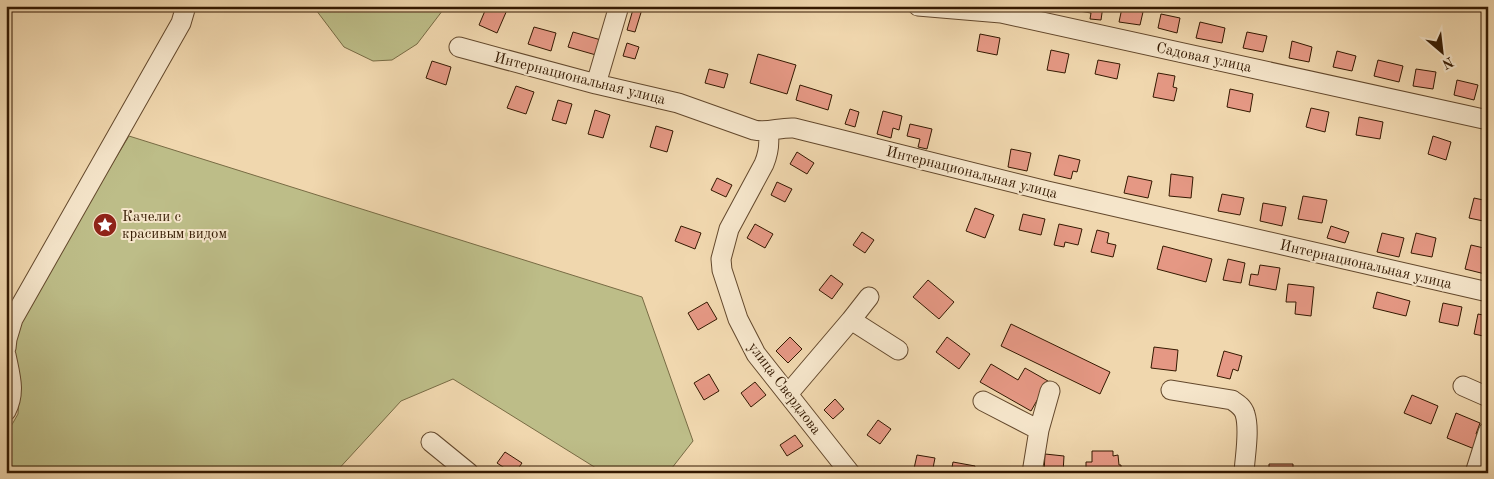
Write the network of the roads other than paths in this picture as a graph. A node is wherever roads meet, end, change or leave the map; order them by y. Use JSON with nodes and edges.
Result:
{"nodes":[{"id":1,"x":186,"y":6,"type":"edge"},
{"id":2,"x":619,"y":6,"type":"edge"},
{"id":3,"x":918,"y":6,"type":"edge"},
{"id":4,"x":459,"y":47,"type":"dead end"},
{"id":5,"x":596,"y":84,"type":"junction"},
{"id":6,"x":1488,"y":120,"type":"edge"},
{"id":7,"x":768,"y":131,"type":"junction"},
{"id":8,"x":1488,"y":292,"type":"edge"},
{"id":9,"x":869,"y":297,"type":"dead end"},
{"id":10,"x":851,"y":320,"type":"junction"},
{"id":11,"x":6,"y":348,"type":"edge"},
{"id":12,"x":898,"y":350,"type":"dead end"},
{"id":13,"x":6,"y":355,"type":"edge"},
{"id":14,"x":1463,"y":386,"type":"dead end"},
{"id":15,"x":1171,"y":390,"type":"dead end"},
{"id":16,"x":1050,"y":391,"type":"dead end"},
{"id":17,"x":788,"y":394,"type":"junction"},
{"id":18,"x":1488,"y":397,"type":"edge"},
{"id":19,"x":983,"y":402,"type":"dead end"},
{"id":20,"x":6,"y":411,"type":"edge"},
{"id":21,"x":1039,"y":430,"type":"junction"},
{"id":22,"x":1488,"y":432,"type":"edge"},
{"id":23,"x":431,"y":442,"type":"dead end"},
{"id":24,"x":469,"y":473,"type":"edge"},
{"id":25,"x":850,"y":473,"type":"edge"},
{"id":26,"x":1032,"y":473,"type":"edge"},
{"id":27,"x":1244,"y":473,"type":"edge"},
{"id":28,"x":1475,"y":473,"type":"edge"}],
"edges":[{"from":1,"to":11,"type":"street"},
{"from":2,"to":5,"type":"street"},
{"from":3,"to":6,"type":"street","name":"Садовая улица"},
{"from":4,"to":5,"type":"street","name":"Интернациональная улица"},
{"from":5,"to":7,"type":"street","name":"Интернациональная улица"},
{"from":7,"to":8,"type":"street","name":"Интернациональная улица"},
{"from":7,"to":17,"type":"street","name":"улица Свердлова"},
{"from":9,"to":10,"type":"street"},
{"from":10,"to":12,"type":"street"},
{"from":10,"to":17,"type":"street"},
{"from":13,"to":20,"type":"street"},
{"from":14,"to":18,"type":"street"},
{"from":15,"to":27,"type":"street"},
{"from":16,"to":21,"type":"street"},
{"from":17,"to":25,"type":"street","name":"улица Свердлова"},
{"from":19,"to":21,"type":"street"},
{"from":21,"to":26,"type":"street"},
{"from":22,"to":28,"type":"street"},
{"from":23,"to":24,"type":"street"}]}
